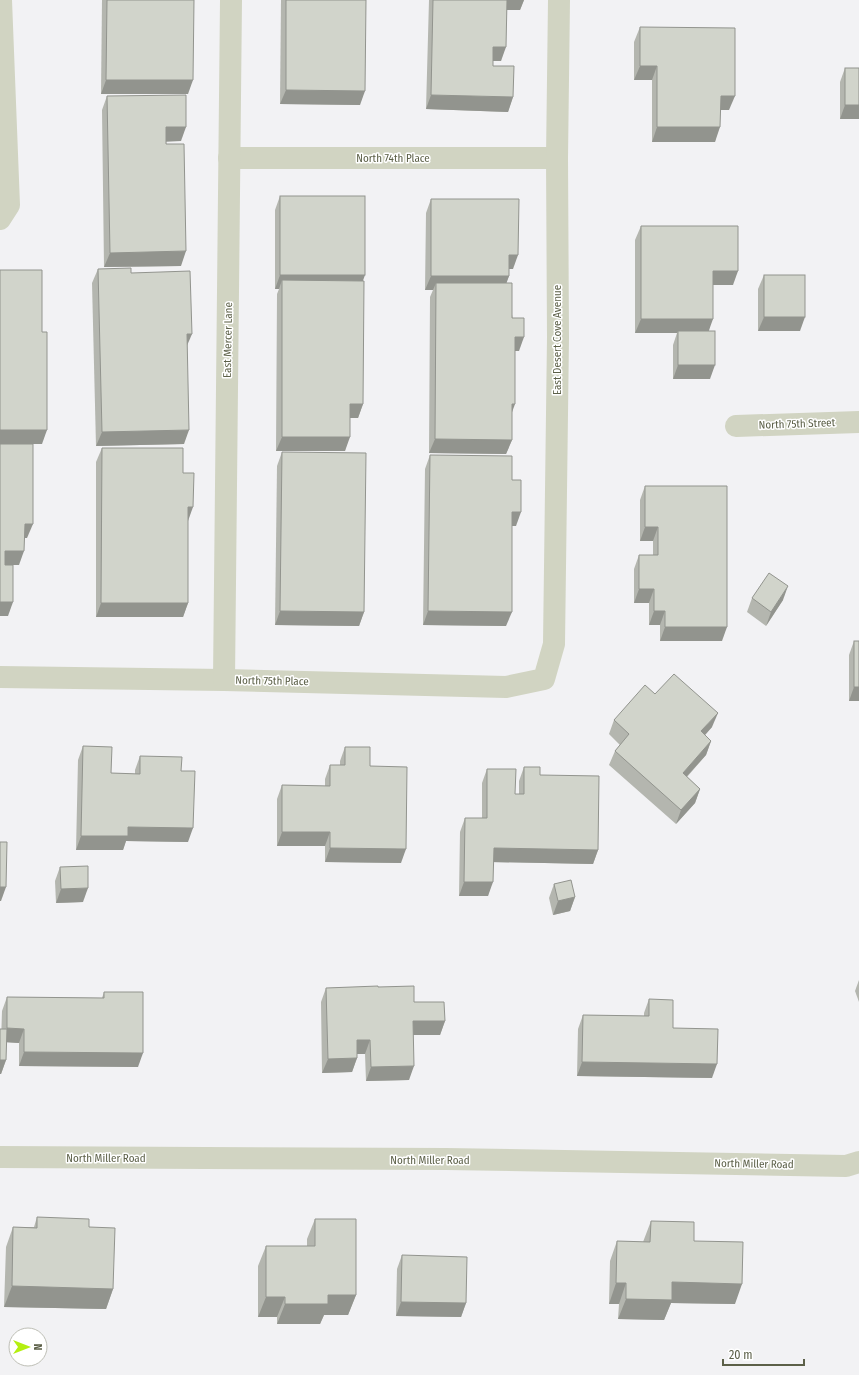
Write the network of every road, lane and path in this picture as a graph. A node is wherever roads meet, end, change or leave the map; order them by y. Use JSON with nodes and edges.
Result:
{"nodes":[{"id":1,"x":1,"y":0,"type":"edge"},
{"id":2,"x":231,"y":0,"type":"edge"},
{"id":3,"x":559,"y":0,"type":"edge"},
{"id":4,"x":229,"y":158,"type":"junction"},
{"id":5,"x":557,"y":158,"type":"junction"},
{"id":6,"x":0,"y":219,"type":"edge"},
{"id":7,"x":859,"y":422,"type":"edge"},
{"id":8,"x":736,"y":426,"type":"dead end"},
{"id":9,"x":0,"y":677,"type":"edge"},
{"id":10,"x":544,"y":679,"type":"joint"},
{"id":11,"x":224,"y":680,"type":"junction"},
{"id":12,"x":0,"y":1157,"type":"edge"},
{"id":13,"x":859,"y":1162,"type":"edge"}],
"edges":[{"from":1,"to":6,"type":"street"},
{"from":2,"to":4,"type":"street","name":"East Mercer Lane"},
{"from":3,"to":5,"type":"street","name":"East Desert Cove Avenue"},
{"from":4,"to":5,"type":"street","name":"North 74th Place"},
{"from":4,"to":11,"type":"street","name":"East Mercer Lane"},
{"from":5,"to":10,"type":"street","name":"East Desert Cove Avenue"},
{"from":7,"to":8,"type":"street","name":"North 75th Street"},
{"from":9,"to":11,"type":"street","name":"North 75th Place"},
{"from":10,"to":11,"type":"street","name":"North 75th Place"},
{"from":12,"to":13,"type":"street","name":"North Miller Road"}]}
